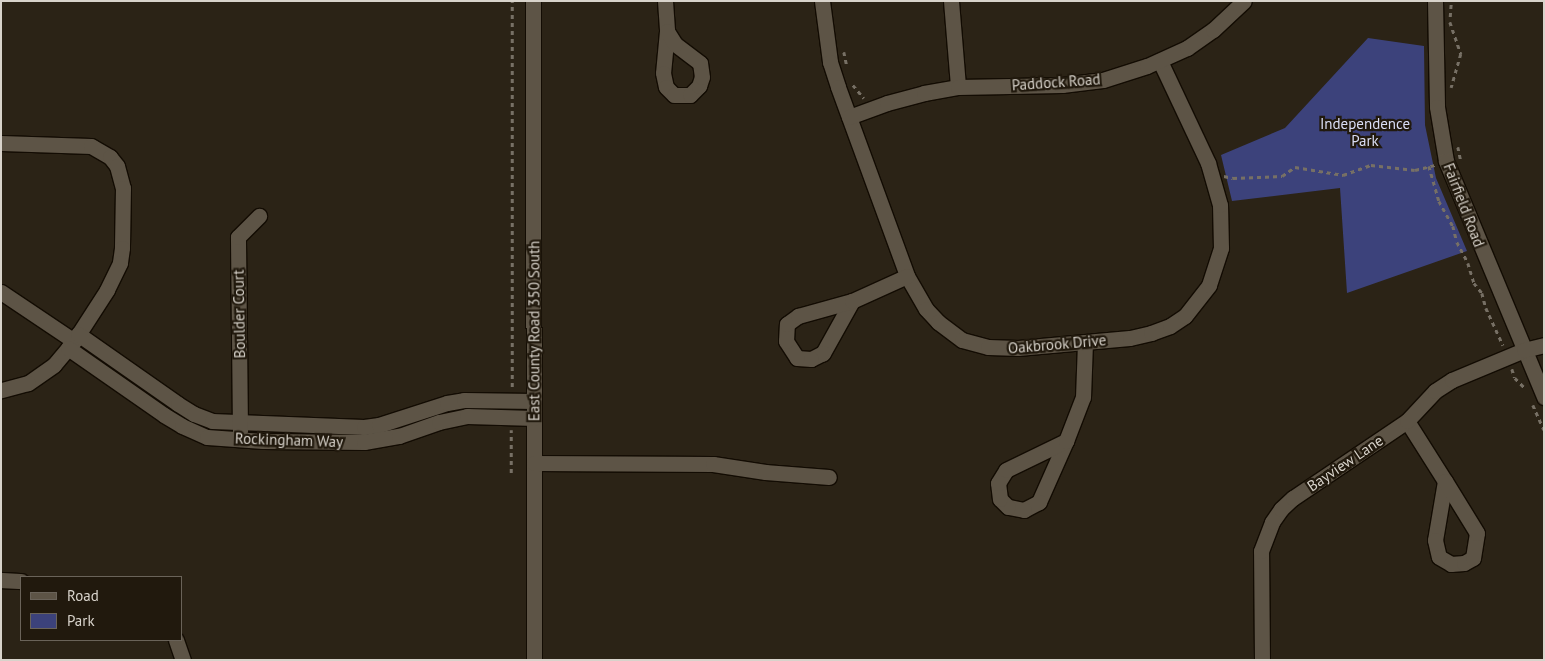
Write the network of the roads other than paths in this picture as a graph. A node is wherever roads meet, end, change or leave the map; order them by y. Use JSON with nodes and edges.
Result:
{"nodes":[{"id":1,"x":533,"y":1,"type":"edge"},
{"id":2,"x":665,"y":1,"type":"edge"},
{"id":3,"x":822,"y":1,"type":"edge"},
{"id":4,"x":951,"y":1,"type":"edge"},
{"id":5,"x":1244,"y":1,"type":"edge"},
{"id":6,"x":1435,"y":1,"type":"edge"},
{"id":7,"x":667,"y":31,"type":"dead end"},
{"id":8,"x":1160,"y":61,"type":"junction"},
{"id":9,"x":958,"y":88,"type":"junction"},
{"id":10,"x":849,"y":117,"type":"junction"},
{"id":11,"x":1,"y":143,"type":"edge"},
{"id":12,"x":259,"y":216,"type":"dead end"},
{"id":13,"x":907,"y":276,"type":"junction"},
{"id":14,"x":1,"y":292,"type":"edge"},
{"id":15,"x":852,"y":301,"type":"junction"},
{"id":16,"x":73,"y":341,"type":"junction"},
{"id":17,"x":1084,"y":342,"type":"junction"},
{"id":18,"x":1544,"y":345,"type":"edge"},
{"id":19,"x":1524,"y":350,"type":"junction"},
{"id":20,"x":1,"y":390,"type":"edge"},
{"id":21,"x":1537,"y":398,"type":"edge"},
{"id":22,"x":534,"y":401,"type":"junction"},
{"id":23,"x":534,"y":418,"type":"junction"},
{"id":24,"x":1407,"y":421,"type":"junction"},
{"id":25,"x":240,"y":422,"type":"junction"},
{"id":26,"x":377,"y":432,"type":"junction"},
{"id":27,"x":239,"y":439,"type":"junction"},
{"id":28,"x":1066,"y":441,"type":"junction"},
{"id":29,"x":534,"y":462,"type":"junction"},
{"id":30,"x":829,"y":477,"type":"dead end"},
{"id":31,"x":1446,"y":481,"type":"junction"},
{"id":32,"x":1,"y":580,"type":"edge"},
{"id":33,"x":20,"y":581,"type":"edge"},
{"id":34,"x":176,"y":641,"type":"edge"},
{"id":35,"x":183,"y":660,"type":"edge"},
{"id":36,"x":534,"y":660,"type":"edge"},
{"id":37,"x":1262,"y":660,"type":"edge"}],
"edges":[{"from":1,"to":22,"type":"street","name":"East County Road 350 South"},
{"from":2,"to":7,"type":"street"},
{"from":3,"to":10,"type":"street","name":"Oakbrook Drive"},
{"from":4,"to":9,"type":"street"},
{"from":5,"to":8,"type":"street","name":"Paddock Road"},
{"from":6,"to":19,"type":"street","name":"Fairfield Road"},
{"from":8,"to":9,"type":"street","name":"Paddock Road"},
{"from":8,"to":17,"type":"street","name":"Oakbrook Drive"},
{"from":9,"to":10,"type":"street","name":"Paddock Road"},
{"from":10,"to":13,"type":"street","name":"Oakbrook Drive"},
{"from":11,"to":16,"type":"street"},
{"from":12,"to":25,"type":"street","name":"Boulder Court"},
{"from":13,"to":15,"type":"street"},
{"from":13,"to":17,"type":"street","name":"Oakbrook Drive"},
{"from":14,"to":16,"type":"street","name":"Rockingham Way"},
{"from":15,"to":15,"type":"street"},
{"from":16,"to":20,"type":"street"},
{"from":16,"to":25,"type":"street","name":"Rockingham Way"},
{"from":16,"to":27,"type":"street","name":"Rockingham Way"},
{"from":17,"to":28,"type":"street"},
{"from":18,"to":19,"type":"street","name":"Bayview Lane"},
{"from":19,"to":21,"type":"street","name":"Fairfield Road"},
{"from":19,"to":24,"type":"street","name":"Bayview Lane"},
{"from":22,"to":23,"type":"street","name":"East County Road 350 South"},
{"from":22,"to":26,"type":"street","name":"Rockingham Way"},
{"from":23,"to":26,"type":"street","name":"Rockingham Way"},
{"from":23,"to":29,"type":"street","name":"East County Road 350 South"},
{"from":24,"to":31,"type":"street"},
{"from":24,"to":37,"type":"street","name":"Bayview Lane"},
{"from":25,"to":26,"type":"street","name":"Rockingham Way"},
{"from":25,"to":27,"type":"street","name":"Boulder Court"},
{"from":26,"to":27,"type":"street","name":"Rockingham Way"},
{"from":28,"to":28,"type":"street"},
{"from":29,"to":30,"type":"street"},
{"from":29,"to":36,"type":"street","name":"East County Road 350 South"},
{"from":31,"to":31,"type":"street"},
{"from":32,"to":33,"type":"street"},
{"from":34,"to":35,"type":"street"}]}
